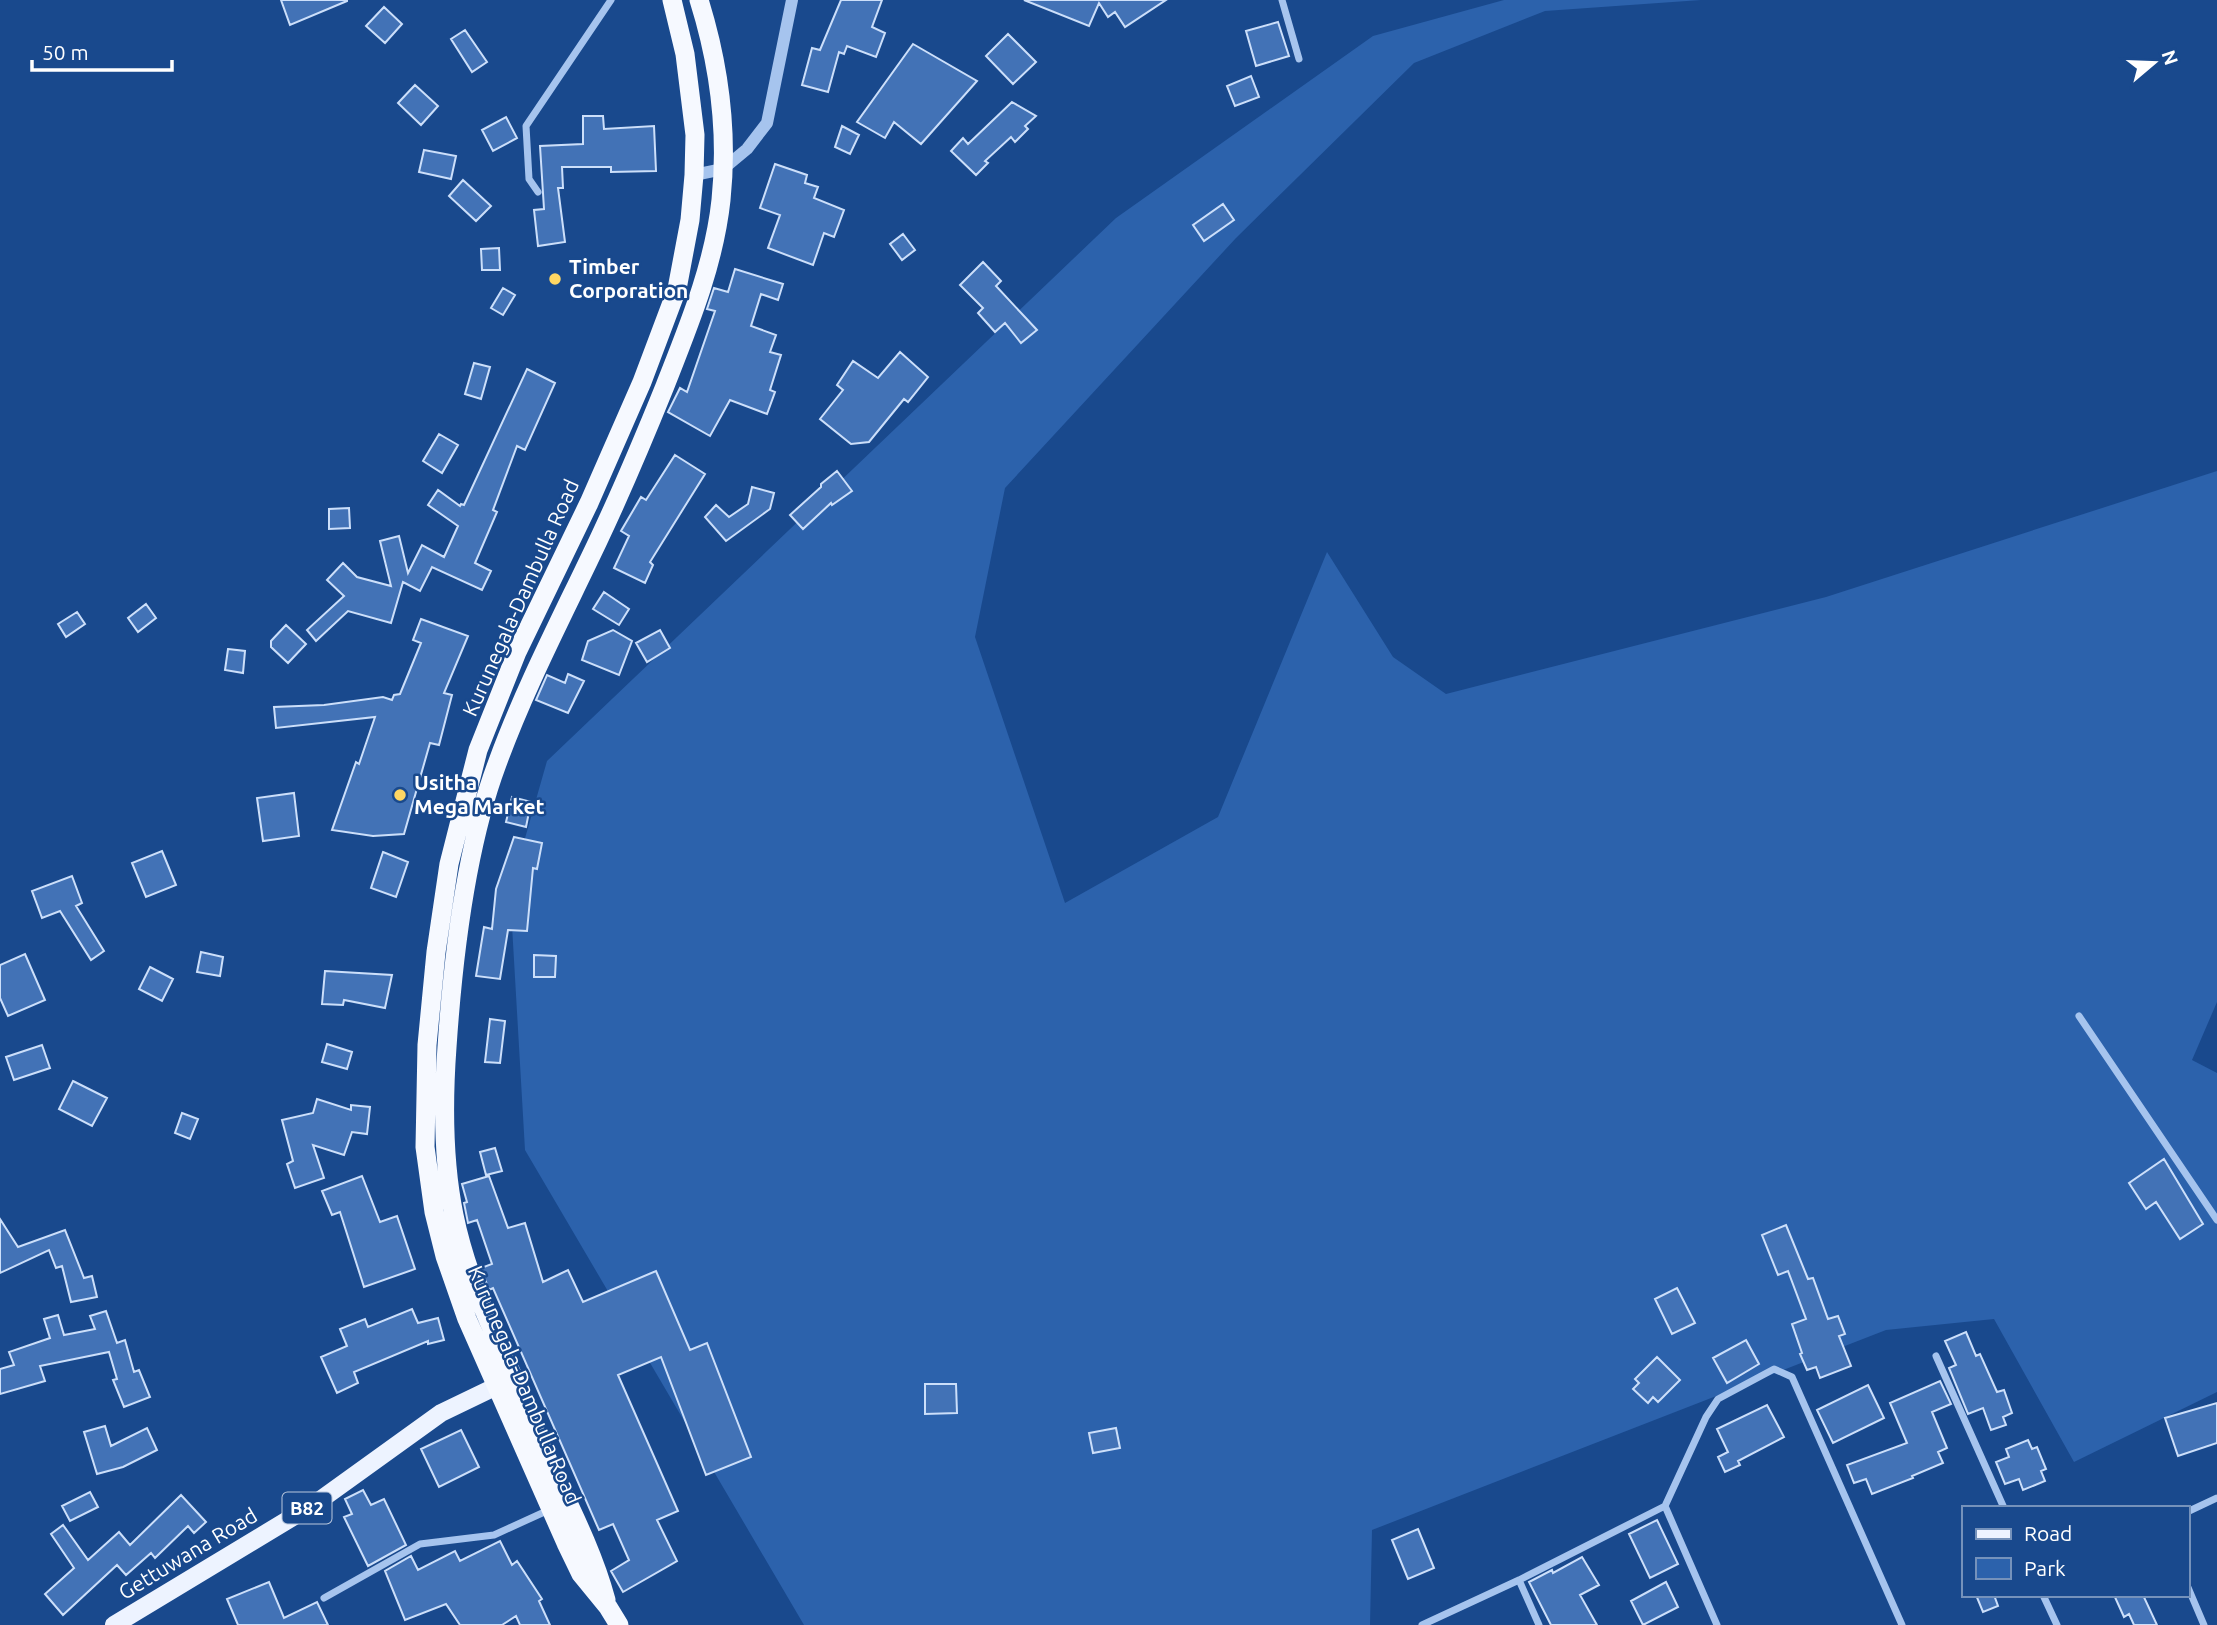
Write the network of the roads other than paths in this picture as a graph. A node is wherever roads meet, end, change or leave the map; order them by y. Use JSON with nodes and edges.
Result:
{"nodes":[{"id":1,"x":611,"y":0,"type":"edge"},
{"id":2,"x":673,"y":0,"type":"edge"},
{"id":3,"x":698,"y":0,"type":"edge"},
{"id":4,"x":792,"y":0,"type":"edge"},
{"id":5,"x":1282,"y":0,"type":"edge"},
{"id":6,"x":1299,"y":59,"type":"dead end"},
{"id":7,"x":723,"y":169,"type":"junction"},
{"id":8,"x":694,"y":174,"type":"junction"},
{"id":9,"x":538,"y":192,"type":"dead end"},
{"id":10,"x":2080,"y":1016,"type":"dead end"},
{"id":11,"x":2217,"y":1220,"type":"edge"},
{"id":12,"x":1936,"y":1356,"type":"dead end"},
{"id":13,"x":498,"y":1386,"type":"junction"},
{"id":14,"x":2217,"y":1498,"type":"edge"},
{"id":15,"x":1665,"y":1506,"type":"junction"},
{"id":16,"x":2003,"y":1506,"type":"edge"},
{"id":17,"x":552,"y":1509,"type":"junction"},
{"id":18,"x":2189,"y":1511,"type":"edge"},
{"id":19,"x":1519,"y":1580,"type":"junction"},
{"id":20,"x":2189,"y":1590,"type":"edge"},
{"id":21,"x":2044,"y":1597,"type":"edge"},
{"id":22,"x":324,"y":1598,"type":"dead end"},
{"id":23,"x":608,"y":1608,"type":"junction"},
{"id":24,"x":114,"y":1625,"type":"edge"},
{"id":25,"x":619,"y":1625,"type":"edge"},
{"id":26,"x":1422,"y":1625,"type":"edge"},
{"id":27,"x":1539,"y":1625,"type":"edge"},
{"id":28,"x":1717,"y":1625,"type":"edge"},
{"id":29,"x":1902,"y":1625,"type":"edge"},
{"id":30,"x":2057,"y":1625,"type":"edge"},
{"id":31,"x":2204,"y":1625,"type":"edge"}],
"edges":[{"from":1,"to":9,"type":"street"},
{"from":2,"to":8,"type":"highway","name":"Kurunegala-Dambulla Road"},
{"from":3,"to":7,"type":"highway","name":"Kurunegala-Dambulla Road"},
{"from":4,"to":7,"type":"street"},
{"from":5,"to":6,"type":"street"},
{"from":7,"to":8,"type":"street"},
{"from":7,"to":23,"type":"highway","name":"Kurunegala-Dambulla Road"},
{"from":8,"to":13,"type":"highway","name":"Kurunegala-Dambulla Road"},
{"from":10,"to":11,"type":"street"},
{"from":12,"to":16,"type":"street"},
{"from":13,"to":17,"type":"highway","name":"Kurunegala-Dambulla Road"},
{"from":13,"to":24,"type":"main road","name":"Gettuwana Road","number":"B82"},
{"from":14,"to":18,"type":"street"},
{"from":15,"to":19,"type":"street"},
{"from":15,"to":28,"type":"street"},
{"from":15,"to":29,"type":"street"},
{"from":17,"to":22,"type":"street"},
{"from":17,"to":23,"type":"highway","name":"Kurunegala-Dambulla Road"},
{"from":19,"to":26,"type":"street"},
{"from":19,"to":27,"type":"street"},
{"from":20,"to":31,"type":"street"},
{"from":21,"to":30,"type":"street"},
{"from":23,"to":25,"type":"highway","name":"Kurunegala-Dambulla Road"}]}
